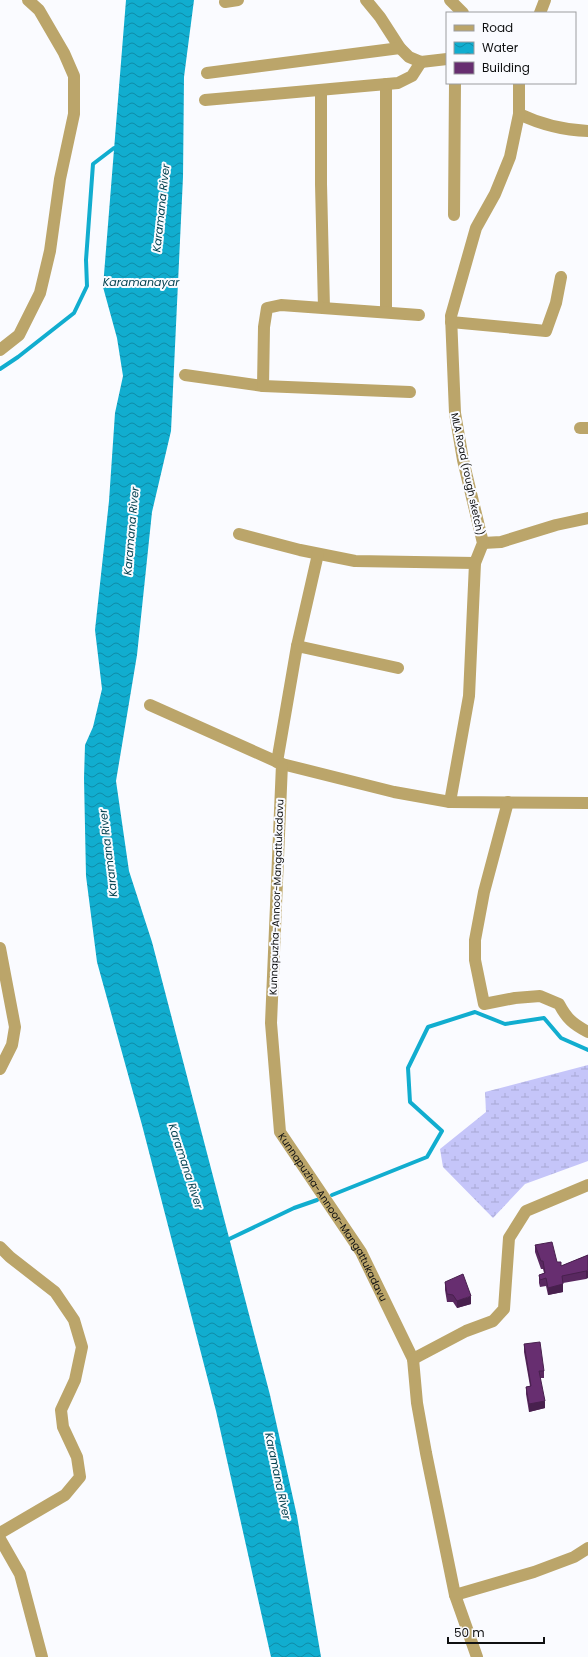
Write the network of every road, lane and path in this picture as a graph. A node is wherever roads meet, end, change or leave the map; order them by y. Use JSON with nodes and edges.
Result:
{"nodes":[{"id":1,"x":28,"y":0,"type":"edge"},
{"id":2,"x":238,"y":0,"type":"edge"},
{"id":3,"x":366,"y":0,"type":"edge"},
{"id":4,"x":450,"y":0,"type":"edge"},
{"id":5,"x":545,"y":0,"type":"edge"},
{"id":6,"x":225,"y":2,"type":"dead end"},
{"id":7,"x":462,"y":12,"type":"edge"},
{"id":8,"x":540,"y":12,"type":"edge"},
{"id":9,"x":400,"y":48,"type":"junction"},
{"id":10,"x":446,"y":59,"type":"edge"},
{"id":11,"x":421,"y":62,"type":"junction"},
{"id":12,"x":207,"y":73,"type":"dead end"},
{"id":13,"x":386,"y":84,"type":"junction"},
{"id":14,"x":455,"y":84,"type":"edge"},
{"id":15,"x":519,"y":84,"type":"edge"},
{"id":16,"x":321,"y":90,"type":"junction"},
{"id":17,"x":205,"y":100,"type":"dead end"},
{"id":18,"x":519,"y":114,"type":"junction"},
{"id":19,"x":588,"y":131,"type":"edge"},
{"id":20,"x":454,"y":215,"type":"dead end"},
{"id":21,"x":561,"y":277,"type":"dead end"},
{"id":22,"x":324,"y":308,"type":"junction"},
{"id":23,"x":386,"y":312,"type":"junction"},
{"id":24,"x":419,"y":315,"type":"dead end"},
{"id":25,"x":451,"y":322,"type":"junction"},
{"id":26,"x":0,"y":350,"type":"edge"},
{"id":27,"x":185,"y":375,"type":"dead end"},
{"id":28,"x":263,"y":386,"type":"junction"},
{"id":29,"x":410,"y":392,"type":"dead end"},
{"id":30,"x":588,"y":518,"type":"edge"},
{"id":31,"x":239,"y":534,"type":"dead end"},
{"id":32,"x":483,"y":543,"type":"junction"},
{"id":33,"x":318,"y":554,"type":"junction"},
{"id":34,"x":475,"y":563,"type":"junction"},
{"id":35,"x":297,"y":646,"type":"junction"},
{"id":36,"x":398,"y":668,"type":"dead end"},
{"id":37,"x":150,"y":705,"type":"dead end"},
{"id":38,"x":279,"y":763,"type":"junction"},
{"id":39,"x":450,"y":802,"type":"junction"},
{"id":40,"x":508,"y":802,"type":"junction"},
{"id":41,"x":588,"y":803,"type":"edge"},
{"id":42,"x":0,"y":948,"type":"edge"},
{"id":43,"x":588,"y":1032,"type":"edge"},
{"id":44,"x":0,"y":1069,"type":"edge"},
{"id":45,"x":588,"y":1185,"type":"edge"},
{"id":46,"x":0,"y":1246,"type":"edge"},
{"id":47,"x":413,"y":1359,"type":"junction"},
{"id":48,"x":0,"y":1533,"type":"edge"},
{"id":49,"x":0,"y":1539,"type":"edge"},
{"id":50,"x":588,"y":1548,"type":"edge"},
{"id":51,"x":455,"y":1595,"type":"junction"},
{"id":52,"x":42,"y":1657,"type":"edge"},
{"id":53,"x":477,"y":1657,"type":"edge"}],
"edges":[{"from":1,"to":26,"type":"street"},
{"from":2,"to":6,"type":"street"},
{"from":3,"to":9,"type":"street"},
{"from":4,"to":7,"type":"street"},
{"from":5,"to":8,"type":"street"},
{"from":9,"to":11,"type":"street"},
{"from":9,"to":12,"type":"street"},
{"from":10,"to":11,"type":"street"},
{"from":11,"to":13,"type":"street"},
{"from":13,"to":16,"type":"street"},
{"from":13,"to":23,"type":"street"},
{"from":14,"to":20,"type":"street"},
{"from":15,"to":18,"type":"street","name":"MLA Road (rough sketch)"},
{"from":16,"to":17,"type":"street"},
{"from":16,"to":22,"type":"street"},
{"from":18,"to":19,"type":"street"},
{"from":18,"to":25,"type":"street","name":"MLA Road (rough sketch)"},
{"from":21,"to":25,"type":"street"},
{"from":22,"to":23,"type":"street"},
{"from":22,"to":28,"type":"street"},
{"from":23,"to":24,"type":"street"},
{"from":25,"to":32,"type":"street","name":"MLA Road (rough sketch)"},
{"from":27,"to":28,"type":"street"},
{"from":28,"to":29,"type":"street"},
{"from":30,"to":32,"type":"street"},
{"from":31,"to":33,"type":"street"},
{"from":32,"to":34,"type":"street","name":"MLA Road (rough sketch)"},
{"from":33,"to":34,"type":"street"},
{"from":33,"to":35,"type":"street","name":"Kunnapuzha-Annoor-Mangattukadavu"},
{"from":34,"to":39,"type":"street","name":"MLA Road (rough sketch)"},
{"from":35,"to":36,"type":"street"},
{"from":35,"to":38,"type":"street","name":"Kunnapuzha-Annoor-Mangattukadavu"},
{"from":37,"to":38,"type":"street"},
{"from":38,"to":39,"type":"street"},
{"from":38,"to":47,"type":"street","name":"Kunnapuzha-Annoor-Mangattukadavu"},
{"from":39,"to":40,"type":"street"},
{"from":40,"to":41,"type":"street"},
{"from":40,"to":43,"type":"street"},
{"from":42,"to":44,"type":"street"},
{"from":45,"to":47,"type":"street"},
{"from":46,"to":48,"type":"street"},
{"from":47,"to":51,"type":"street","name":"Kunnapuzha-Annoor-Mangattukadavu"},
{"from":49,"to":52,"type":"street"},
{"from":50,"to":51,"type":"street"},
{"from":51,"to":53,"type":"street","name":"Kunnapuzha-Annoor-Mangattukadavu"}]}
